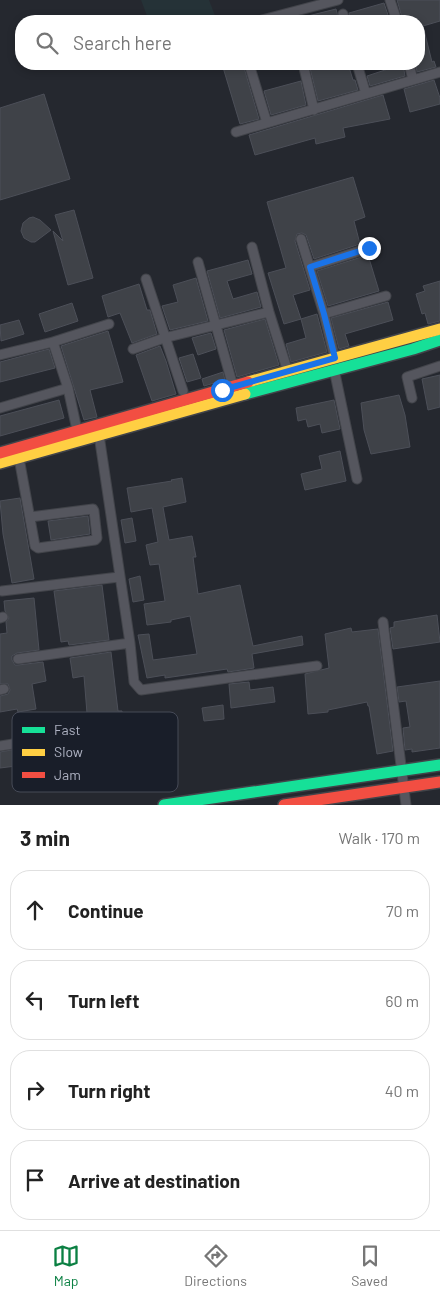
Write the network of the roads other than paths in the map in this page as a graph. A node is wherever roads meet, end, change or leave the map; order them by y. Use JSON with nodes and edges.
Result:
{"nodes":[{"id":1,"x":338,"y":0,"type":"edge"},
{"id":2,"x":390,"y":0,"type":"edge"},
{"id":3,"x":281,"y":15,"type":"edge"},
{"id":4,"x":395,"y":15,"type":"edge"},
{"id":5,"x":251,"y":70,"type":"edge"},
{"id":6,"x":304,"y":70,"type":"edge"},
{"id":7,"x":359,"y":70,"type":"edge"},
{"id":8,"x":410,"y":70,"type":"edge"},
{"id":9,"x":440,"y":72,"type":"edge"},
{"id":10,"x":413,"y":80,"type":"junction"},
{"id":11,"x":366,"y":94,"type":"junction"},
{"id":12,"x":314,"y":110,"type":"junction"},
{"id":13,"x":267,"y":122,"type":"junction"},
{"id":14,"x":236,"y":132,"type":"dead end"},
{"id":15,"x":301,"y":239,"type":"dead end"},
{"id":16,"x":252,"y":247,"type":"dead end"},
{"id":17,"x":369,"y":248,"type":"dead end"},
{"id":18,"x":198,"y":262,"type":"dead end"},
{"id":19,"x":310,"y":267,"type":"junction"},
{"id":20,"x":146,"y":279,"type":"dead end"},
{"id":21,"x":386,"y":296,"type":"dead end"},
{"id":22,"x":269,"y":312,"type":"junction"},
{"id":23,"x":324,"y":314,"type":"junction"},
{"id":24,"x":109,"y":324,"type":"dead end"},
{"id":25,"x":215,"y":325,"type":"junction"},
{"id":26,"x":440,"y":329,"type":"edge"},
{"id":27,"x":164,"y":338,"type":"junction"},
{"id":28,"x":440,"y":340,"type":"edge"},
{"id":29,"x":53,"y":342,"type":"junction"},
{"id":30,"x":133,"y":349,"type":"dead end"},
{"id":31,"x":0,"y":355,"type":"edge"},
{"id":32,"x":335,"y":364,"type":"junction"},
{"id":33,"x":440,"y":366,"type":"edge"},
{"id":34,"x":288,"y":372,"type":"junction"},
{"id":35,"x":233,"y":386,"type":"junction"},
{"id":36,"x":68,"y":388,"type":"junction"},
{"id":37,"x":183,"y":391,"type":"dead end"},
{"id":38,"x":412,"y":398,"type":"dead end"},
{"id":39,"x":0,"y":408,"type":"edge"},
{"id":40,"x":77,"y":430,"type":"junction"},
{"id":41,"x":99,"y":435,"type":"junction"},
{"id":42,"x":0,"y":453,"type":"edge"},
{"id":43,"x":19,"y":458,"type":"junction"},
{"id":44,"x":0,"y":464,"type":"edge"},
{"id":45,"x":357,"y":479,"type":"dead end"},
{"id":46,"x":30,"y":517,"type":"junction"},
{"id":47,"x":119,"y":577,"type":"junction"},
{"id":48,"x":2,"y":591,"type":"dead end"},
{"id":49,"x":383,"y":622,"type":"dead end"},
{"id":50,"x":130,"y":643,"type":"junction"},
{"id":51,"x":18,"y":660,"type":"dead end"},
{"id":52,"x":317,"y":666,"type":"dead end"},
{"id":53,"x":440,"y":765,"type":"edge"},
{"id":54,"x":401,"y":770,"type":"junction"},
{"id":55,"x":440,"y":782,"type":"edge"},
{"id":56,"x":403,"y":787,"type":"junction"},
{"id":57,"x":340,"y":801,"type":"edge"},
{"id":58,"x":164,"y":805,"type":"edge"},
{"id":59,"x":284,"y":805,"type":"edge"},
{"id":60,"x":406,"y":805,"type":"edge"}],
"edges":[{"from":1,"to":3,"type":"street"},
{"from":2,"to":4,"type":"street"},
{"from":5,"to":13,"type":"street"},
{"from":6,"to":12,"type":"street"},
{"from":7,"to":11,"type":"street"},
{"from":8,"to":10,"type":"street"},
{"from":9,"to":10,"type":"street"},
{"from":10,"to":11,"type":"street"},
{"from":11,"to":12,"type":"street"},
{"from":12,"to":13,"type":"street"},
{"from":13,"to":14,"type":"street"},
{"from":15,"to":19,"type":"street"},
{"from":16,"to":22,"type":"street"},
{"from":17,"to":19,"type":"street"},
{"from":18,"to":25,"type":"street"},
{"from":19,"to":23,"type":"street"},
{"from":20,"to":27,"type":"street"},
{"from":21,"to":23,"type":"street"},
{"from":22,"to":25,"type":"street"},
{"from":22,"to":34,"type":"street"},
{"from":23,"to":32,"type":"street"},
{"from":24,"to":29,"type":"street"},
{"from":25,"to":27,"type":"street"},
{"from":25,"to":35,"type":"street"},
{"from":26,"to":32,"type":"street"},
{"from":27,"to":30,"type":"street"},
{"from":27,"to":37,"type":"street"},
{"from":28,"to":32,"type":"street"},
{"from":29,"to":31,"type":"street"},
{"from":29,"to":36,"type":"street"},
{"from":32,"to":34,"type":"street"},
{"from":32,"to":41,"type":"street"},
{"from":32,"to":45,"type":"street"},
{"from":33,"to":38,"type":"street"},
{"from":34,"to":35,"type":"street"},
{"from":35,"to":40,"type":"street"},
{"from":36,"to":39,"type":"street"},
{"from":36,"to":40,"type":"street"},
{"from":40,"to":42,"type":"street"},
{"from":41,"to":43,"type":"street"},
{"from":41,"to":47,"type":"street"},
{"from":43,"to":44,"type":"street"},
{"from":43,"to":46,"type":"street"},
{"from":46,"to":46,"type":"street"},
{"from":47,"to":48,"type":"street"},
{"from":47,"to":50,"type":"street"},
{"from":49,"to":54,"type":"street"},
{"from":50,"to":51,"type":"street"},
{"from":50,"to":52,"type":"street"},
{"from":53,"to":54,"type":"street"},
{"from":54,"to":56,"type":"street"},
{"from":54,"to":58,"type":"street"},
{"from":55,"to":56,"type":"street"},
{"from":56,"to":57,"type":"street"},
{"from":56,"to":60,"type":"street"},
{"from":57,"to":59,"type":"street"}]}
